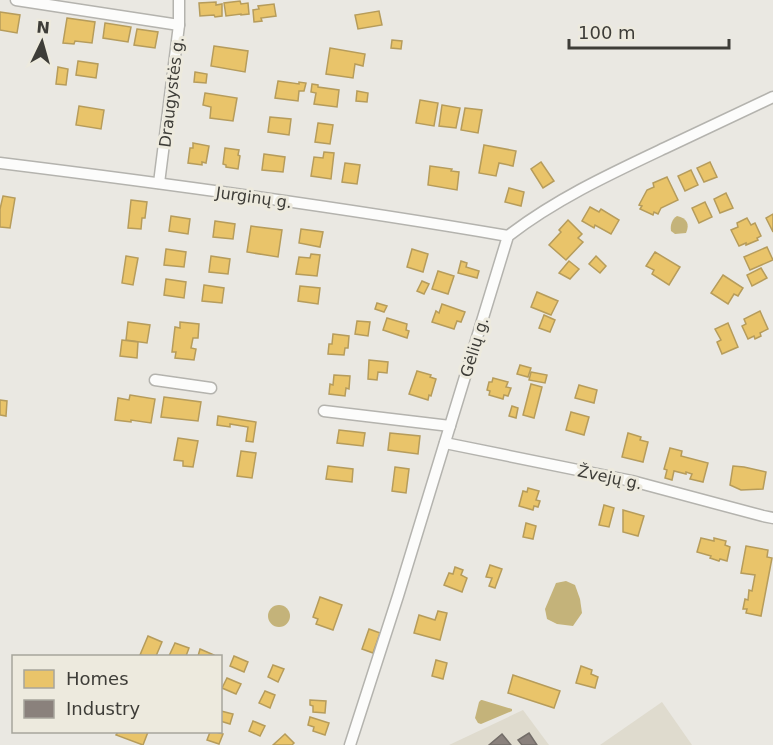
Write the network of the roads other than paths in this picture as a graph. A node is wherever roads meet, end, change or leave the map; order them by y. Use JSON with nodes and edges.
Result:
{"nodes":[{"id":1,"x":16,"y":0,"type":"edge"},
{"id":2,"x":178,"y":0,"type":"edge"},
{"id":3,"x":179,"y":25,"type":"junction"},
{"id":4,"x":773,"y":97,"type":"edge"},
{"id":5,"x":0,"y":163,"type":"edge"},
{"id":6,"x":159,"y":183,"type":"junction"},
{"id":7,"x":508,"y":236,"type":"junction"},
{"id":8,"x":155,"y":380,"type":"dead end"},
{"id":9,"x":211,"y":388,"type":"dead end"},
{"id":10,"x":324,"y":411,"type":"dead end"},
{"id":11,"x":450,"y":426,"type":"junction"},
{"id":12,"x":445,"y":443,"type":"junction"},
{"id":13,"x":773,"y":518,"type":"edge"},
{"id":14,"x":353,"y":744,"type":"edge"}],
"edges":[{"from":1,"to":3,"type":"street"},
{"from":2,"to":3,"type":"street","name":"Draugystės g."},
{"from":3,"to":6,"type":"street","name":"Draugystės g."},
{"from":4,"to":7,"type":"street"},
{"from":5,"to":6,"type":"street","name":"Jurginų g."},
{"from":6,"to":7,"type":"street","name":"Jurginų g."},
{"from":7,"to":11,"type":"street","name":"Gėlių g."},
{"from":8,"to":9,"type":"street"},
{"from":10,"to":11,"type":"street"},
{"from":11,"to":12,"type":"street","name":"Gėlių g."},
{"from":12,"to":13,"type":"street","name":"Žvejų g."},
{"from":12,"to":14,"type":"street","name":"Gėlių g."}]}
